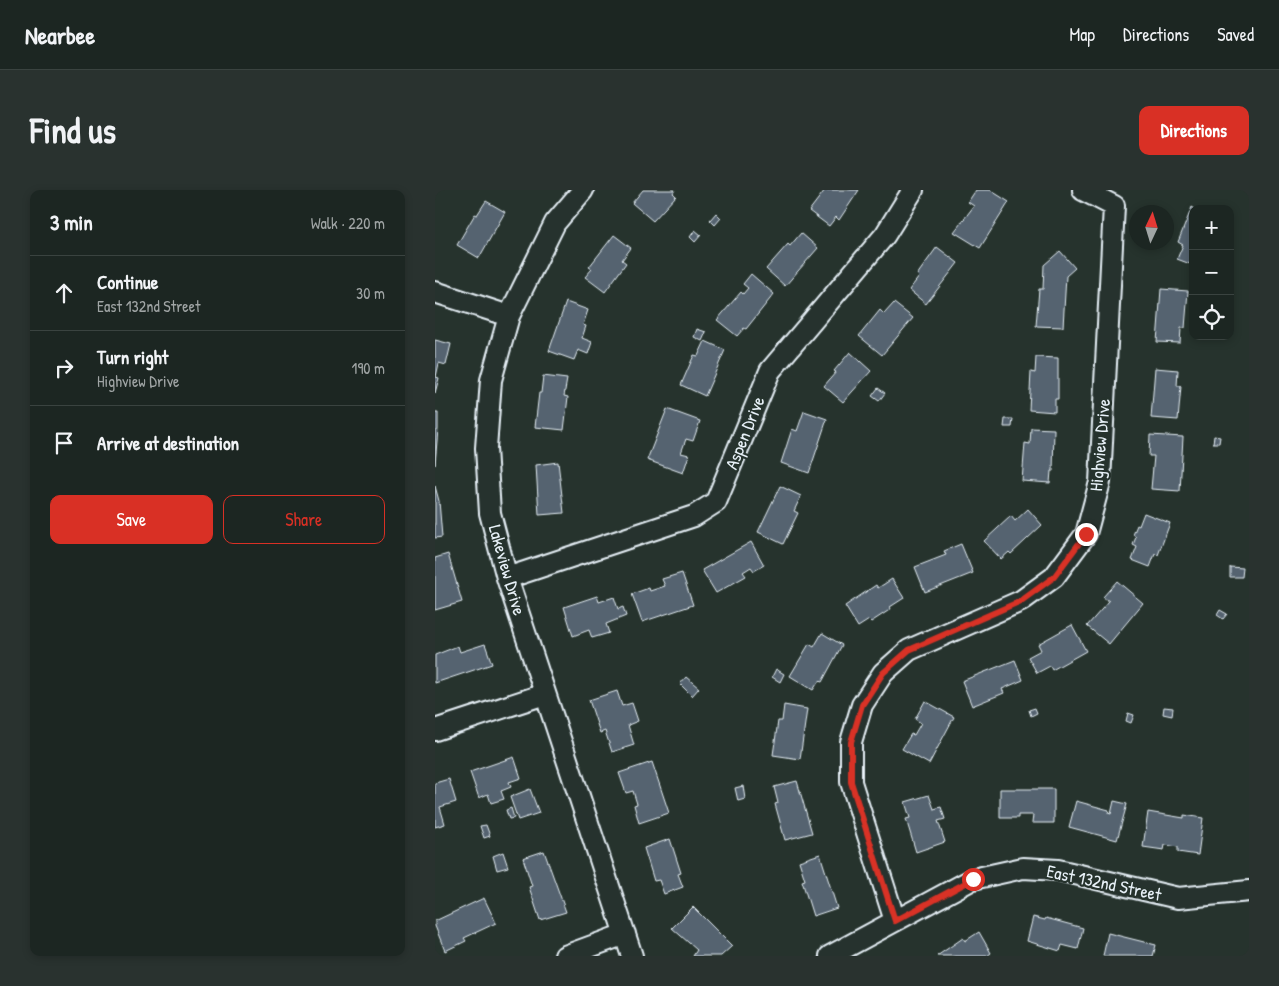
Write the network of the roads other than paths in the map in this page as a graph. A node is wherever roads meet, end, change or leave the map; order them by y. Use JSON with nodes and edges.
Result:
{"nodes":[{"id":1,"x":583,"y":190,"type":"edge"},
{"id":2,"x":913,"y":190,"type":"edge"},
{"id":3,"x":1083,"y":190,"type":"edge"},
{"id":4,"x":435,"y":292,"type":"edge"},
{"id":5,"x":509,"y":316,"type":"junction"},
{"id":6,"x":507,"y":578,"type":"junction"},
{"id":7,"x":545,"y":694,"type":"junction"},
{"id":8,"x":435,"y":730,"type":"edge"},
{"id":9,"x":1249,"y":891,"type":"edge"},
{"id":10,"x":895,"y":921,"type":"junction"},
{"id":11,"x":625,"y":934,"type":"junction"},
{"id":12,"x":565,"y":956,"type":"edge"},
{"id":13,"x":632,"y":956,"type":"edge"},
{"id":14,"x":830,"y":956,"type":"edge"}],
"edges":[{"from":1,"to":5,"type":"street","name":"Lakeview Drive"},
{"from":2,"to":6,"type":"street","name":"Aspen Drive"},
{"from":3,"to":10,"type":"street","name":"Highview Drive"},
{"from":4,"to":5,"type":"street"},
{"from":5,"to":6,"type":"street","name":"Lakeview Drive"},
{"from":6,"to":7,"type":"street","name":"Lakeview Drive"},
{"from":7,"to":8,"type":"street"},
{"from":7,"to":11,"type":"street","name":"Lakeview Drive"},
{"from":9,"to":10,"type":"street","name":"East 132nd Street"},
{"from":10,"to":14,"type":"street","name":"East 132nd Street"},
{"from":11,"to":12,"type":"street"},
{"from":11,"to":13,"type":"street","name":"Lakeview Drive"}]}
